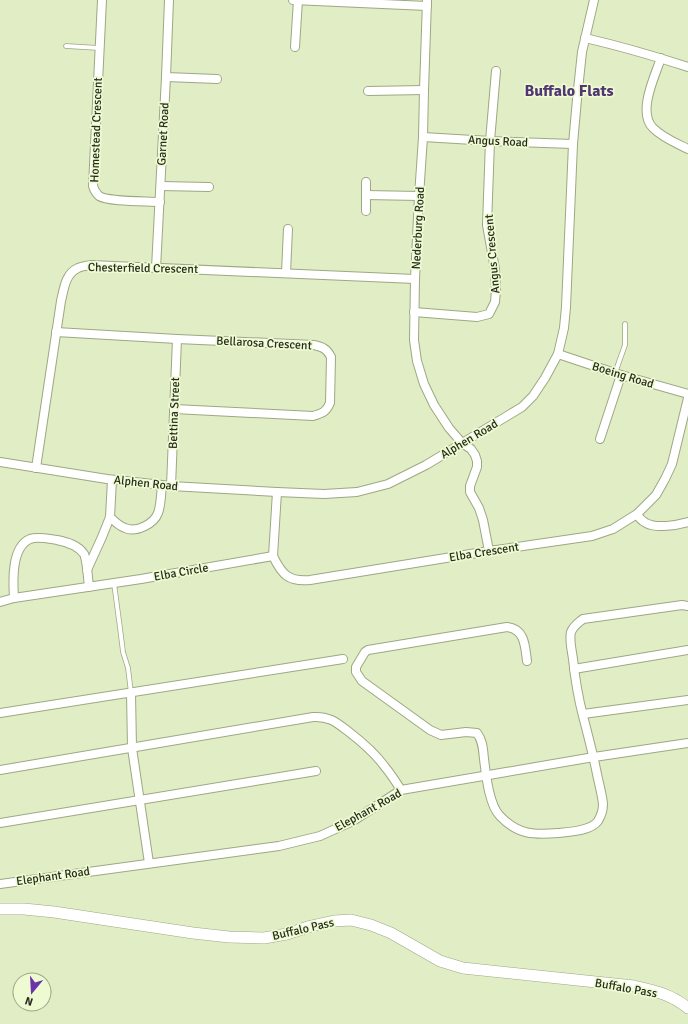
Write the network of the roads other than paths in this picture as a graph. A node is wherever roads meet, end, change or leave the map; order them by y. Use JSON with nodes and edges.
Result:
{"nodes":[{"id":1,"x":102,"y":0,"type":"edge"},
{"id":2,"x":169,"y":0,"type":"edge"},
{"id":3,"x":293,"y":0,"type":"edge"},
{"id":4,"x":298,"y":0,"type":"edge"},
{"id":5,"x":594,"y":0,"type":"edge"},
{"id":6,"x":427,"y":3,"type":"edge"},
{"id":7,"x":585,"y":38,"type":"junction"},
{"id":8,"x":66,"y":46,"type":"dead end"},
{"id":9,"x":296,"y":47,"type":"dead end"},
{"id":10,"x":100,"y":48,"type":"junction"},
{"id":11,"x":661,"y":58,"type":"junction"},
{"id":12,"x":688,"y":67,"type":"edge"},
{"id":13,"x":496,"y":71,"type":"dead end"},
{"id":14,"x":166,"y":77,"type":"junction"},
{"id":15,"x":217,"y":79,"type":"dead end"},
{"id":16,"x":424,"y":90,"type":"junction"},
{"id":17,"x":368,"y":91,"type":"dead end"},
{"id":18,"x":423,"y":137,"type":"junction"},
{"id":19,"x":490,"y":142,"type":"junction"},
{"id":20,"x":573,"y":144,"type":"junction"},
{"id":21,"x":688,"y":149,"type":"edge"},
{"id":22,"x":366,"y":182,"type":"dead end"},
{"id":23,"x":160,"y":186,"type":"junction"},
{"id":24,"x":210,"y":187,"type":"dead end"},
{"id":25,"x":366,"y":194,"type":"junction"},
{"id":26,"x":419,"y":196,"type":"junction"},
{"id":27,"x":160,"y":202,"type":"junction"},
{"id":28,"x":366,"y":211,"type":"dead end"},
{"id":29,"x":288,"y":229,"type":"dead end"},
{"id":30,"x":156,"y":268,"type":"junction"},
{"id":31,"x":286,"y":273,"type":"junction"},
{"id":32,"x":415,"y":279,"type":"junction"},
{"id":33,"x":414,"y":312,"type":"junction"},
{"id":34,"x":625,"y":324,"type":"dead end"},
{"id":35,"x":56,"y":332,"type":"junction"},
{"id":36,"x":177,"y":339,"type":"junction"},
{"id":37,"x":558,"y":354,"type":"junction"},
{"id":38,"x":618,"y":374,"type":"junction"},
{"id":39,"x":688,"y":394,"type":"edge"},
{"id":40,"x":688,"y":398,"type":"edge"},
{"id":41,"x":174,"y":409,"type":"junction"},
{"id":42,"x":600,"y":439,"type":"dead end"},
{"id":43,"x":462,"y":443,"type":"junction"},
{"id":44,"x":0,"y":462,"type":"edge"},
{"id":45,"x":36,"y":468,"type":"junction"},
{"id":46,"x":112,"y":480,"type":"junction"},
{"id":47,"x":162,"y":485,"type":"junction"},
{"id":48,"x":171,"y":486,"type":"junction"},
{"id":49,"x":277,"y":492,"type":"junction"},
{"id":50,"x":637,"y":514,"type":"junction"},
{"id":51,"x":110,"y":517,"type":"junction"},
{"id":52,"x":688,"y":522,"type":"edge"},
{"id":53,"x":489,"y":551,"type":"junction"},
{"id":54,"x":273,"y":556,"type":"junction"},
{"id":55,"x":87,"y":570,"type":"junction"},
{"id":56,"x":114,"y":583,"type":"junction"},
{"id":57,"x":89,"y":587,"type":"junction"},
{"id":58,"x":14,"y":598,"type":"junction"},
{"id":59,"x":0,"y":602,"type":"edge"},
{"id":60,"x":688,"y":606,"type":"edge"},
{"id":61,"x":688,"y":650,"type":"edge"},
{"id":62,"x":343,"y":660,"type":"dead end"},
{"id":63,"x":527,"y":661,"type":"dead end"},
{"id":64,"x":574,"y":669,"type":"junction"},
{"id":65,"x":131,"y":693,"type":"junction"},
{"id":66,"x":688,"y":700,"type":"edge"},
{"id":67,"x":0,"y":713,"type":"edge"},
{"id":68,"x":582,"y":714,"type":"junction"},
{"id":69,"x":688,"y":743,"type":"edge"},
{"id":70,"x":132,"y":748,"type":"junction"},
{"id":71,"x":594,"y":757,"type":"junction"},
{"id":72,"x":0,"y":770,"type":"edge"},
{"id":73,"x":316,"y":771,"type":"dead end"},
{"id":74,"x":486,"y":775,"type":"junction"},
{"id":75,"x":401,"y":790,"type":"junction"},
{"id":76,"x":140,"y":800,"type":"junction"},
{"id":77,"x":0,"y":823,"type":"edge"},
{"id":78,"x":149,"y":863,"type":"junction"},
{"id":79,"x":0,"y":884,"type":"edge"},
{"id":80,"x":0,"y":909,"type":"edge"},
{"id":81,"x":688,"y":1008,"type":"edge"}],
"edges":[{"from":1,"to":10,"type":"street","name":"Homestead Crescent"},
{"from":2,"to":14,"type":"street","name":"Garnet Road"},
{"from":3,"to":4,"type":"street"},
{"from":4,"to":6,"type":"street"},
{"from":4,"to":9,"type":"street"},
{"from":5,"to":7,"type":"street","name":"Alphen Road"},
{"from":6,"to":16,"type":"street","name":"Nederburg Road"},
{"from":7,"to":11,"type":"street"},
{"from":7,"to":20,"type":"street","name":"Alphen Road"},
{"from":8,"to":10,"type":"lane"},
{"from":10,"to":27,"type":"street","name":"Homestead Crescent"},
{"from":11,"to":12,"type":"street"},
{"from":11,"to":21,"type":"street"},
{"from":13,"to":19,"type":"street","name":"Angus Crescent"},
{"from":14,"to":15,"type":"street"},
{"from":14,"to":23,"type":"street","name":"Garnet Road"},
{"from":16,"to":17,"type":"street"},
{"from":16,"to":18,"type":"street","name":"Nederburg Road"},
{"from":18,"to":19,"type":"street","name":"Angus Road"},
{"from":18,"to":26,"type":"street","name":"Nederburg Road"},
{"from":19,"to":20,"type":"street","name":"Angus Road"},
{"from":19,"to":33,"type":"street","name":"Angus Crescent"},
{"from":20,"to":37,"type":"street","name":"Alphen Road"},
{"from":22,"to":25,"type":"street"},
{"from":23,"to":24,"type":"street"},
{"from":23,"to":27,"type":"street","name":"Garnet Road"},
{"from":25,"to":26,"type":"street"},
{"from":25,"to":28,"type":"street"},
{"from":26,"to":32,"type":"street","name":"Nederburg Road"},
{"from":27,"to":30,"type":"street","name":"Garnet Road"},
{"from":29,"to":31,"type":"street"},
{"from":30,"to":31,"type":"street","name":"Chesterfield Crescent"},
{"from":30,"to":35,"type":"street","name":"Chesterfield Crescent"},
{"from":31,"to":32,"type":"street","name":"Chesterfield Crescent"},
{"from":32,"to":33,"type":"street","name":"Nederburg Road"},
{"from":33,"to":43,"type":"street","name":"Nederburg Road"},
{"from":34,"to":38,"type":"lane"},
{"from":35,"to":36,"type":"street","name":"Bellarosa Crescent"},
{"from":35,"to":45,"type":"street","name":"Chesterfield Crescent"},
{"from":36,"to":41,"type":"street","name":"Bettina Street"},
{"from":36,"to":41,"type":"street","name":"Bellarosa Crescent"},
{"from":37,"to":38,"type":"street","name":"Boeing Road"},
{"from":37,"to":43,"type":"street","name":"Alphen Road"},
{"from":38,"to":39,"type":"street","name":"Boeing Road"},
{"from":38,"to":42,"type":"street"},
{"from":40,"to":50,"type":"street","name":"Elba Crescent"},
{"from":41,"to":48,"type":"street","name":"Bettina Street"},
{"from":43,"to":49,"type":"street","name":"Alphen Road"},
{"from":43,"to":53,"type":"street","name":"Nederburg Road"},
{"from":44,"to":45,"type":"street","name":"Alphen Road"},
{"from":45,"to":46,"type":"street","name":"Alphen Road"},
{"from":46,"to":47,"type":"street","name":"Alphen Road"},
{"from":46,"to":51,"type":"street"},
{"from":47,"to":48,"type":"street","name":"Alphen Road"},
{"from":47,"to":51,"type":"street"},
{"from":48,"to":49,"type":"street","name":"Alphen Road"},
{"from":49,"to":54,"type":"street"},
{"from":50,"to":52,"type":"street"},
{"from":50,"to":53,"type":"street","name":"Elba Crescent"},
{"from":51,"to":55,"type":"street"},
{"from":53,"to":54,"type":"street","name":"Elba Crescent"},
{"from":54,"to":56,"type":"street","name":"Elba Circle"},
{"from":55,"to":57,"type":"street"},
{"from":55,"to":58,"type":"street"},
{"from":56,"to":57,"type":"street","name":"Elba Circle"},
{"from":56,"to":65,"type":"lane"},
{"from":57,"to":58,"type":"street","name":"Elba Circle"},
{"from":58,"to":59,"type":"street","name":"Elba Circle"},
{"from":60,"to":64,"type":"street"},
{"from":61,"to":64,"type":"street"},
{"from":62,"to":65,"type":"street"},
{"from":63,"to":74,"type":"street"},
{"from":64,"to":68,"type":"street"},
{"from":65,"to":67,"type":"street"},
{"from":65,"to":70,"type":"street"},
{"from":66,"to":68,"type":"street"},
{"from":68,"to":71,"type":"street"},
{"from":69,"to":71,"type":"street","name":"Elephant Road"},
{"from":70,"to":72,"type":"street"},
{"from":70,"to":75,"type":"street"},
{"from":70,"to":76,"type":"street"},
{"from":71,"to":74,"type":"street","name":"Elephant Road"},
{"from":71,"to":74,"type":"street"},
{"from":73,"to":76,"type":"street"},
{"from":74,"to":75,"type":"street","name":"Elephant Road"},
{"from":75,"to":78,"type":"street","name":"Elephant Road"},
{"from":76,"to":77,"type":"street"},
{"from":76,"to":78,"type":"street"},
{"from":78,"to":79,"type":"street","name":"Elephant Road"},
{"from":80,"to":81,"type":"main road","name":"Buffalo Pass"}]}
